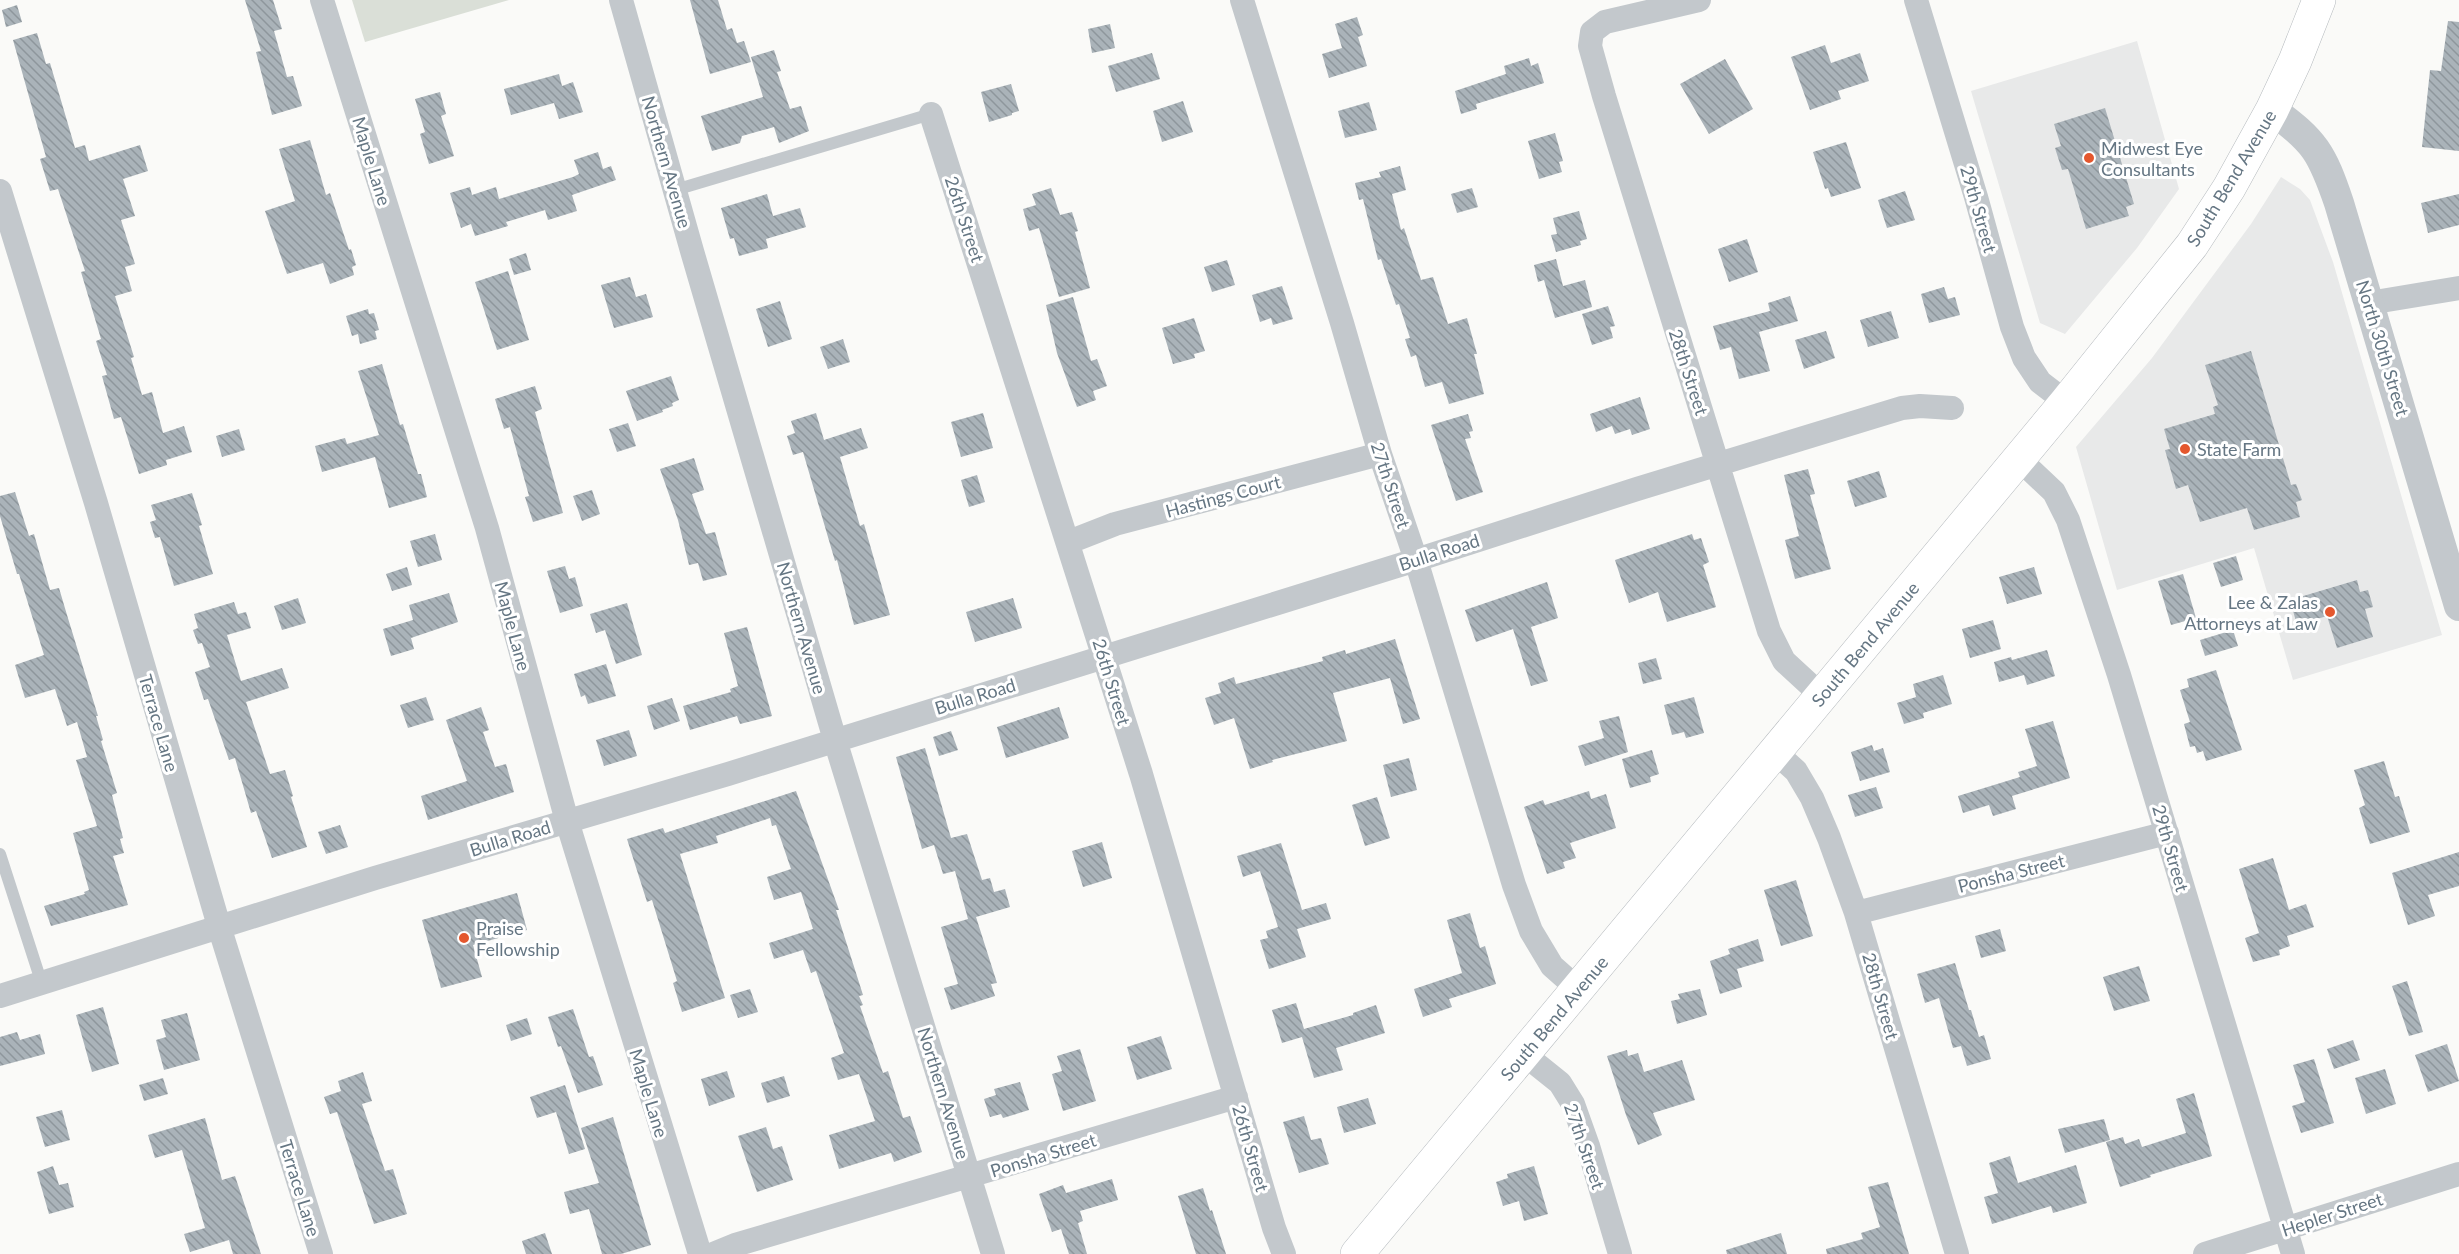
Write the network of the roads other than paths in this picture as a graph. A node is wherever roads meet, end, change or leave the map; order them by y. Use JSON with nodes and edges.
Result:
{"nodes":[{"id":1,"x":322,"y":0,"type":"edge"},
{"id":2,"x":621,"y":0,"type":"edge"},
{"id":3,"x":1242,"y":0,"type":"edge"},
{"id":4,"x":1699,"y":0,"type":"edge"},
{"id":5,"x":1916,"y":0,"type":"edge"},
{"id":6,"x":2319,"y":0,"type":"edge"},
{"id":7,"x":2272,"y":110,"type":"junction"},
{"id":8,"x":931,"y":114,"type":"joint"},
{"id":9,"x":675,"y":190,"type":"junction"},
{"id":10,"x":0,"y":191,"type":"edge"},
{"id":11,"x":2459,"y":288,"type":"edge"},
{"id":12,"x":2369,"y":303,"type":"junction"},
{"id":13,"x":2066,"y":402,"type":"junction"},
{"id":14,"x":1952,"y":408,"type":"dead end"},
{"id":15,"x":1380,"y":454,"type":"junction"},
{"id":16,"x":2019,"y":459,"type":"junction"},
{"id":17,"x":1718,"y":464,"type":"junction"},
{"id":18,"x":1069,"y":542,"type":"junction"},
{"id":19,"x":1416,"y":560,"type":"junction"},
{"id":20,"x":2459,"y":606,"type":"edge"},
{"id":21,"x":1104,"y":656,"type":"junction"},
{"id":22,"x":1822,"y":696,"type":"junction"},
{"id":23,"x":835,"y":740,"type":"junction"},
{"id":24,"x":1775,"y":752,"type":"junction"},
{"id":25,"x":567,"y":821,"type":"junction"},
{"id":26,"x":2167,"y":833,"type":"junction"},
{"id":27,"x":0,"y":854,"type":"edge"},
{"id":28,"x":1856,"y":913,"type":"junction"},
{"id":29,"x":219,"y":926,"type":"junction"},
{"id":30,"x":42,"y":984,"type":"junction"},
{"id":31,"x":1578,"y":989,"type":"junction"},
{"id":32,"x":0,"y":996,"type":"edge"},
{"id":33,"x":1524,"y":1054,"type":"junction"},
{"id":34,"x":1236,"y":1097,"type":"junction"},
{"id":35,"x":2459,"y":1174,"type":"edge"},
{"id":36,"x":970,"y":1177,"type":"junction"},
{"id":37,"x":2286,"y":1230,"type":"junction"},
{"id":38,"x":321,"y":1254,"type":"edge"},
{"id":39,"x":700,"y":1254,"type":"edge"},
{"id":40,"x":713,"y":1254,"type":"edge"},
{"id":41,"x":993,"y":1254,"type":"edge"},
{"id":42,"x":1284,"y":1254,"type":"edge"},
{"id":43,"x":1357,"y":1254,"type":"edge"},
{"id":44,"x":1620,"y":1254,"type":"edge"},
{"id":45,"x":1957,"y":1254,"type":"edge"},
{"id":46,"x":2205,"y":1254,"type":"edge"},
{"id":47,"x":2293,"y":1254,"type":"edge"}],
"edges":[{"from":1,"to":25,"type":"street","name":"Maple Lane"},
{"from":2,"to":9,"type":"street","name":"Northern Avenue"},
{"from":3,"to":15,"type":"street","name":"27th Street"},
{"from":4,"to":17,"type":"street","name":"28th Street"},
{"from":5,"to":13,"type":"street","name":"29th Street"},
{"from":6,"to":7,"type":"main road","name":"South Bend Avenue"},
{"from":7,"to":12,"type":"street","name":"North 30th Street"},
{"from":7,"to":13,"type":"main road","name":"South Bend Avenue"},
{"from":8,"to":9,"type":"lane"},
{"from":8,"to":18,"type":"street","name":"26th Street"},
{"from":9,"to":23,"type":"street","name":"Northern Avenue"},
{"from":10,"to":29,"type":"street","name":"Terrace Lane"},
{"from":11,"to":12,"type":"street"},
{"from":12,"to":20,"type":"street","name":"North 30th Street"},
{"from":13,"to":16,"type":"main road","name":"South Bend Avenue"},
{"from":14,"to":17,"type":"street","name":"Bulla Road"},
{"from":15,"to":18,"type":"street","name":"Hastings Court"},
{"from":15,"to":19,"type":"street","name":"27th Street"},
{"from":16,"to":22,"type":"main road","name":"South Bend Avenue"},
{"from":16,"to":26,"type":"street","name":"29th Street"},
{"from":17,"to":19,"type":"street","name":"Bulla Road"},
{"from":17,"to":22,"type":"street","name":"28th Street"},
{"from":18,"to":21,"type":"street","name":"26th Street"},
{"from":19,"to":21,"type":"street","name":"Bulla Road"},
{"from":19,"to":31,"type":"street","name":"27th Street"},
{"from":21,"to":23,"type":"street","name":"Bulla Road"},
{"from":21,"to":34,"type":"street","name":"26th Street"},
{"from":22,"to":24,"type":"main road","name":"South Bend Avenue"},
{"from":23,"to":25,"type":"street","name":"Bulla Road"},
{"from":23,"to":36,"type":"street","name":"Northern Avenue"},
{"from":24,"to":28,"type":"street","name":"28th Street"},
{"from":24,"to":31,"type":"main road","name":"South Bend Avenue"},
{"from":25,"to":29,"type":"street","name":"Bulla Road"},
{"from":25,"to":39,"type":"street","name":"Maple Lane"},
{"from":26,"to":28,"type":"street","name":"Ponsha Street"},
{"from":26,"to":37,"type":"street","name":"29th Street"},
{"from":27,"to":30,"type":"lane"},
{"from":28,"to":45,"type":"street","name":"28th Street"},
{"from":29,"to":30,"type":"street","name":"Bulla Road"},
{"from":29,"to":38,"type":"street","name":"Terrace Lane"},
{"from":30,"to":32,"type":"street","name":"Bulla Road"},
{"from":31,"to":33,"type":"main road","name":"South Bend Avenue"},
{"from":33,"to":43,"type":"main road","name":"South Bend Avenue"},
{"from":33,"to":44,"type":"street","name":"27th Street"},
{"from":34,"to":36,"type":"street","name":"Ponsha Street"},
{"from":34,"to":42,"type":"street","name":"26th Street"},
{"from":35,"to":37,"type":"street","name":"Hepler Street"},
{"from":36,"to":40,"type":"street","name":"Ponsha Street"},
{"from":36,"to":41,"type":"street","name":"Northern Avenue"},
{"from":37,"to":46,"type":"street","name":"Hepler Street"},
{"from":37,"to":47,"type":"street","name":"29th Street"}]}
